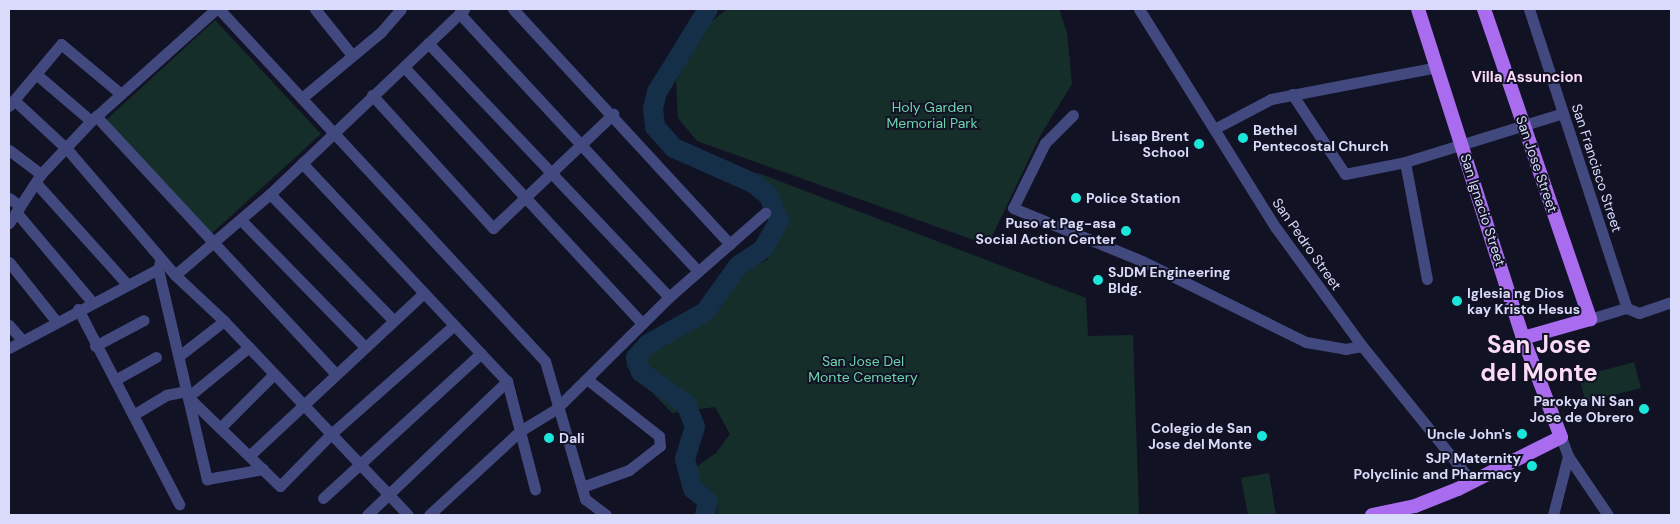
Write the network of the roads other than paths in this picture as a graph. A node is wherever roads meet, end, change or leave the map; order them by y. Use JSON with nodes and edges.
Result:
{"nodes":[{"id":1,"x":218,"y":9,"type":"edge"},
{"id":2,"x":315,"y":9,"type":"edge"},
{"id":3,"x":401,"y":9,"type":"edge"},
{"id":4,"x":514,"y":9,"type":"edge"},
{"id":5,"x":1139,"y":9,"type":"edge"},
{"id":6,"x":1418,"y":9,"type":"edge"},
{"id":7,"x":1484,"y":9,"type":"edge"},
{"id":8,"x":1529,"y":9,"type":"edge"},
{"id":9,"x":461,"y":11,"type":"edge"},
{"id":10,"x":428,"y":43,"type":"junction"},
{"id":11,"x":351,"y":54,"type":"junction"},
{"id":12,"x":404,"y":67,"type":"junction"},
{"id":13,"x":1437,"y":67,"type":"junction"},
{"id":14,"x":36,"y":74,"type":"junction"},
{"id":15,"x":121,"y":94,"type":"junction"},
{"id":16,"x":1292,"y":94,"type":"junction"},
{"id":17,"x":372,"y":95,"type":"junction"},
{"id":18,"x":303,"y":97,"type":"junction"},
{"id":19,"x":11,"y":103,"type":"edge"},
{"id":20,"x":1563,"y":113,"type":"junction"},
{"id":21,"x":612,"y":114,"type":"junction"},
{"id":22,"x":1073,"y":114,"type":"dead end"},
{"id":23,"x":94,"y":119,"type":"junction"},
{"id":24,"x":1525,"y":126,"type":"junction"},
{"id":25,"x":1216,"y":128,"type":"junction"},
{"id":26,"x":336,"y":132,"type":"junction"},
{"id":27,"x":581,"y":144,"type":"junction"},
{"id":28,"x":1462,"y":145,"type":"junction"},
{"id":29,"x":67,"y":149,"type":"junction"},
{"id":30,"x":9,"y":150,"type":"edge"},
{"id":31,"x":1405,"y":162,"type":"junction"},
{"id":32,"x":302,"y":163,"type":"junction"},
{"id":33,"x":553,"y":171,"type":"junction"},
{"id":34,"x":38,"y":178,"type":"junction"},
{"id":35,"x":270,"y":194,"type":"junction"},
{"id":36,"x":524,"y":197,"type":"junction"},
{"id":37,"x":9,"y":198,"type":"edge"},
{"id":38,"x":18,"y":209,"type":"junction"},
{"id":39,"x":765,"y":213,"type":"dead end"},
{"id":40,"x":240,"y":220,"type":"junction"},
{"id":41,"x":9,"y":223,"type":"edge"},
{"id":42,"x":214,"y":244,"type":"junction"},
{"id":43,"x":730,"y":244,"type":"junction"},
{"id":44,"x":9,"y":262,"type":"edge"},
{"id":45,"x":160,"y":264,"type":"junction"},
{"id":46,"x":698,"y":271,"type":"junction"},
{"id":47,"x":175,"y":275,"type":"junction"},
{"id":48,"x":1427,"y":279,"type":"dead end"},
{"id":49,"x":127,"y":284,"type":"junction"},
{"id":50,"x":424,"y":293,"type":"junction"},
{"id":51,"x":670,"y":297,"type":"junction"},
{"id":52,"x":92,"y":302,"type":"junction"},
{"id":53,"x":1671,"y":302,"type":"edge"},
{"id":54,"x":1627,"y":308,"type":"junction"},
{"id":55,"x":78,"y":309,"type":"junction"},
{"id":56,"x":1590,"y":319,"type":"junction"},
{"id":57,"x":144,"y":320,"type":"dead end"},
{"id":58,"x":56,"y":321,"type":"junction"},
{"id":59,"x":224,"y":321,"type":"junction"},
{"id":60,"x":394,"y":321,"type":"junction"},
{"id":61,"x":642,"y":323,"type":"junction"},
{"id":62,"x":454,"y":324,"type":"junction"},
{"id":63,"x":9,"y":325,"type":"edge"},
{"id":64,"x":1523,"y":338,"type":"junction"},
{"id":65,"x":14,"y":342,"type":"edge"},
{"id":66,"x":95,"y":346,"type":"junction"},
{"id":67,"x":1362,"y":346,"type":"junction"},
{"id":68,"x":249,"y":347,"type":"junction"},
{"id":69,"x":365,"y":347,"type":"junction"},
{"id":70,"x":480,"y":353,"type":"junction"},
{"id":71,"x":179,"y":356,"type":"junction"},
{"id":72,"x":156,"y":357,"type":"dead end"},
{"id":73,"x":274,"y":374,"type":"junction"},
{"id":74,"x":336,"y":374,"type":"junction"},
{"id":75,"x":115,"y":380,"type":"junction"},
{"id":76,"x":588,"y":380,"type":"junction"},
{"id":77,"x":507,"y":381,"type":"junction"},
{"id":78,"x":188,"y":394,"type":"junction"},
{"id":79,"x":303,"y":404,"type":"junction"},
{"id":80,"x":556,"y":409,"type":"junction"},
{"id":81,"x":133,"y":415,"type":"junction"},
{"id":82,"x":220,"y":428,"type":"junction"},
{"id":83,"x":520,"y":430,"type":"junction"},
{"id":84,"x":331,"y":434,"type":"junction"},
{"id":85,"x":1561,"y":437,"type":"junction"},
{"id":86,"x":249,"y":456,"type":"junction"},
{"id":87,"x":1568,"y":456,"type":"junction"},
{"id":88,"x":359,"y":464,"type":"junction"},
{"id":89,"x":263,"y":470,"type":"junction"},
{"id":90,"x":1472,"y":482,"type":"junction"},
{"id":91,"x":582,"y":487,"type":"junction"},
{"id":92,"x":535,"y":489,"type":"dead end"},
{"id":93,"x":388,"y":495,"type":"junction"},
{"id":94,"x":323,"y":498,"type":"dead end"},
{"id":95,"x":178,"y":504,"type":"dead end"},
{"id":96,"x":367,"y":515,"type":"edge"},
{"id":97,"x":408,"y":515,"type":"edge"},
{"id":98,"x":429,"y":515,"type":"edge"},
{"id":99,"x":606,"y":515,"type":"edge"},
{"id":100,"x":1372,"y":515,"type":"edge"},
{"id":101,"x":1553,"y":515,"type":"edge"},
{"id":102,"x":1608,"y":515,"type":"edge"}],
"edges":[{"from":1,"to":15,"type":"street"},
{"from":1,"to":18,"type":"street"},
{"from":2,"to":11,"type":"street"},
{"from":3,"to":11,"type":"street"},
{"from":4,"to":21,"type":"street"},
{"from":5,"to":25,"type":"street","name":"San Pedro Street"},
{"from":6,"to":13,"type":"main road","name":"San Ignacio Street"},
{"from":7,"to":24,"type":"main road","name":"San Jose Street"},
{"from":8,"to":20,"type":"street","name":"San Francisco Street"},
{"from":9,"to":10,"type":"street"},
{"from":9,"to":27,"type":"street"},
{"from":10,"to":12,"type":"street"},
{"from":10,"to":33,"type":"street"},
{"from":11,"to":18,"type":"street"},
{"from":12,"to":17,"type":"street"},
{"from":12,"to":36,"type":"street"},
{"from":13,"to":16,"type":"street"},
{"from":13,"to":28,"type":"main road","name":"San Ignacio Street"},
{"from":14,"to":15,"type":"street"},
{"from":14,"to":19,"type":"street"},
{"from":14,"to":23,"type":"street"},
{"from":15,"to":23,"type":"street"},
{"from":16,"to":25,"type":"street"},
{"from":16,"to":31,"type":"street"},
{"from":17,"to":26,"type":"street"},
{"from":17,"to":36,"type":"street"},
{"from":18,"to":26,"type":"street"},
{"from":19,"to":29,"type":"street"},
{"from":20,"to":24,"type":"street"},
{"from":20,"to":54,"type":"street","name":"San Francisco Street"},
{"from":21,"to":27,"type":"street"},
{"from":21,"to":43,"type":"street"},
{"from":22,"to":67,"type":"street"},
{"from":23,"to":29,"type":"street"},
{"from":23,"to":42,"type":"street"},
{"from":24,"to":28,"type":"street"},
{"from":24,"to":56,"type":"main road","name":"San Jose Street"},
{"from":25,"to":67,"type":"street","name":"San Pedro Street"},
{"from":26,"to":32,"type":"street"},
{"from":26,"to":80,"type":"street"},
{"from":27,"to":33,"type":"street"},
{"from":27,"to":46,"type":"street"},
{"from":28,"to":31,"type":"street"},
{"from":28,"to":64,"type":"main road","name":"San Ignacio Street"},
{"from":29,"to":34,"type":"street"},
{"from":29,"to":45,"type":"street"},
{"from":30,"to":34,"type":"street"},
{"from":31,"to":48,"type":"street"},
{"from":32,"to":35,"type":"street"},
{"from":32,"to":50,"type":"street"},
{"from":33,"to":36,"type":"street"},
{"from":33,"to":51,"type":"street"},
{"from":34,"to":38,"type":"street"},
{"from":34,"to":49,"type":"street"},
{"from":35,"to":40,"type":"street"},
{"from":35,"to":60,"type":"street"},
{"from":36,"to":61,"type":"street"},
{"from":37,"to":38,"type":"street"},
{"from":38,"to":41,"type":"street"},
{"from":38,"to":52,"type":"street"},
{"from":39,"to":43,"type":"street"},
{"from":40,"to":42,"type":"street"},
{"from":40,"to":69,"type":"street"},
{"from":42,"to":47,"type":"street"},
{"from":42,"to":74,"type":"street"},
{"from":43,"to":46,"type":"street"},
{"from":44,"to":58,"type":"street"},
{"from":45,"to":47,"type":"street"},
{"from":45,"to":49,"type":"street"},
{"from":45,"to":71,"type":"street"},
{"from":46,"to":51,"type":"street"},
{"from":47,"to":59,"type":"street"},
{"from":49,"to":52,"type":"street"},
{"from":50,"to":60,"type":"street"},
{"from":50,"to":62,"type":"street"},
{"from":51,"to":61,"type":"street"},
{"from":52,"to":55,"type":"street"},
{"from":53,"to":54,"type":"street"},
{"from":54,"to":56,"type":"street"},
{"from":55,"to":58,"type":"street"},
{"from":55,"to":66,"type":"street"},
{"from":56,"to":64,"type":"main road"},
{"from":57,"to":66,"type":"street"},
{"from":58,"to":65,"type":"street"},
{"from":59,"to":68,"type":"street"},
{"from":59,"to":71,"type":"street"},
{"from":60,"to":69,"type":"street"},
{"from":61,"to":76,"type":"street"},
{"from":62,"to":70,"type":"street"},
{"from":62,"to":84,"type":"street"},
{"from":63,"to":65,"type":"street"},
{"from":64,"to":85,"type":"main road","name":"San Ignacio Street"},
{"from":66,"to":75,"type":"street"},
{"from":67,"to":90,"type":"street","name":"San Pedro Street"},
{"from":68,"to":73,"type":"street"},
{"from":68,"to":78,"type":"street"},
{"from":69,"to":74,"type":"street"},
{"from":70,"to":77,"type":"street"},
{"from":70,"to":88,"type":"street"},
{"from":71,"to":78,"type":"street"},
{"from":72,"to":75,"type":"street"},
{"from":73,"to":79,"type":"street"},
{"from":73,"to":82,"type":"street"},
{"from":74,"to":79,"type":"street"},
{"from":75,"to":81,"type":"street"},
{"from":76,"to":80,"type":"street"},
{"from":76,"to":91,"type":"street"},
{"from":77,"to":83,"type":"street"},
{"from":77,"to":93,"type":"street"},
{"from":78,"to":81,"type":"street"},
{"from":78,"to":82,"type":"street"},
{"from":78,"to":89,"type":"street"},
{"from":79,"to":84,"type":"street"},
{"from":79,"to":86,"type":"street"},
{"from":80,"to":83,"type":"street"},
{"from":80,"to":91,"type":"street"},
{"from":81,"to":95,"type":"street"},
{"from":82,"to":86,"type":"street"},
{"from":83,"to":92,"type":"street"},
{"from":83,"to":98,"type":"street"},
{"from":84,"to":88,"type":"street"},
{"from":84,"to":89,"type":"street"},
{"from":85,"to":87,"type":"street","name":"San Ignacio Street"},
{"from":85,"to":90,"type":"main road"},
{"from":86,"to":89,"type":"street"},
{"from":87,"to":101,"type":"street"},
{"from":87,"to":102,"type":"street","name":"San Ignacio Street"},
{"from":88,"to":93,"type":"street"},
{"from":88,"to":94,"type":"street"},
{"from":90,"to":100,"type":"main road"},
{"from":91,"to":99,"type":"street"},
{"from":93,"to":96,"type":"street"},
{"from":93,"to":97,"type":"street"}]}
